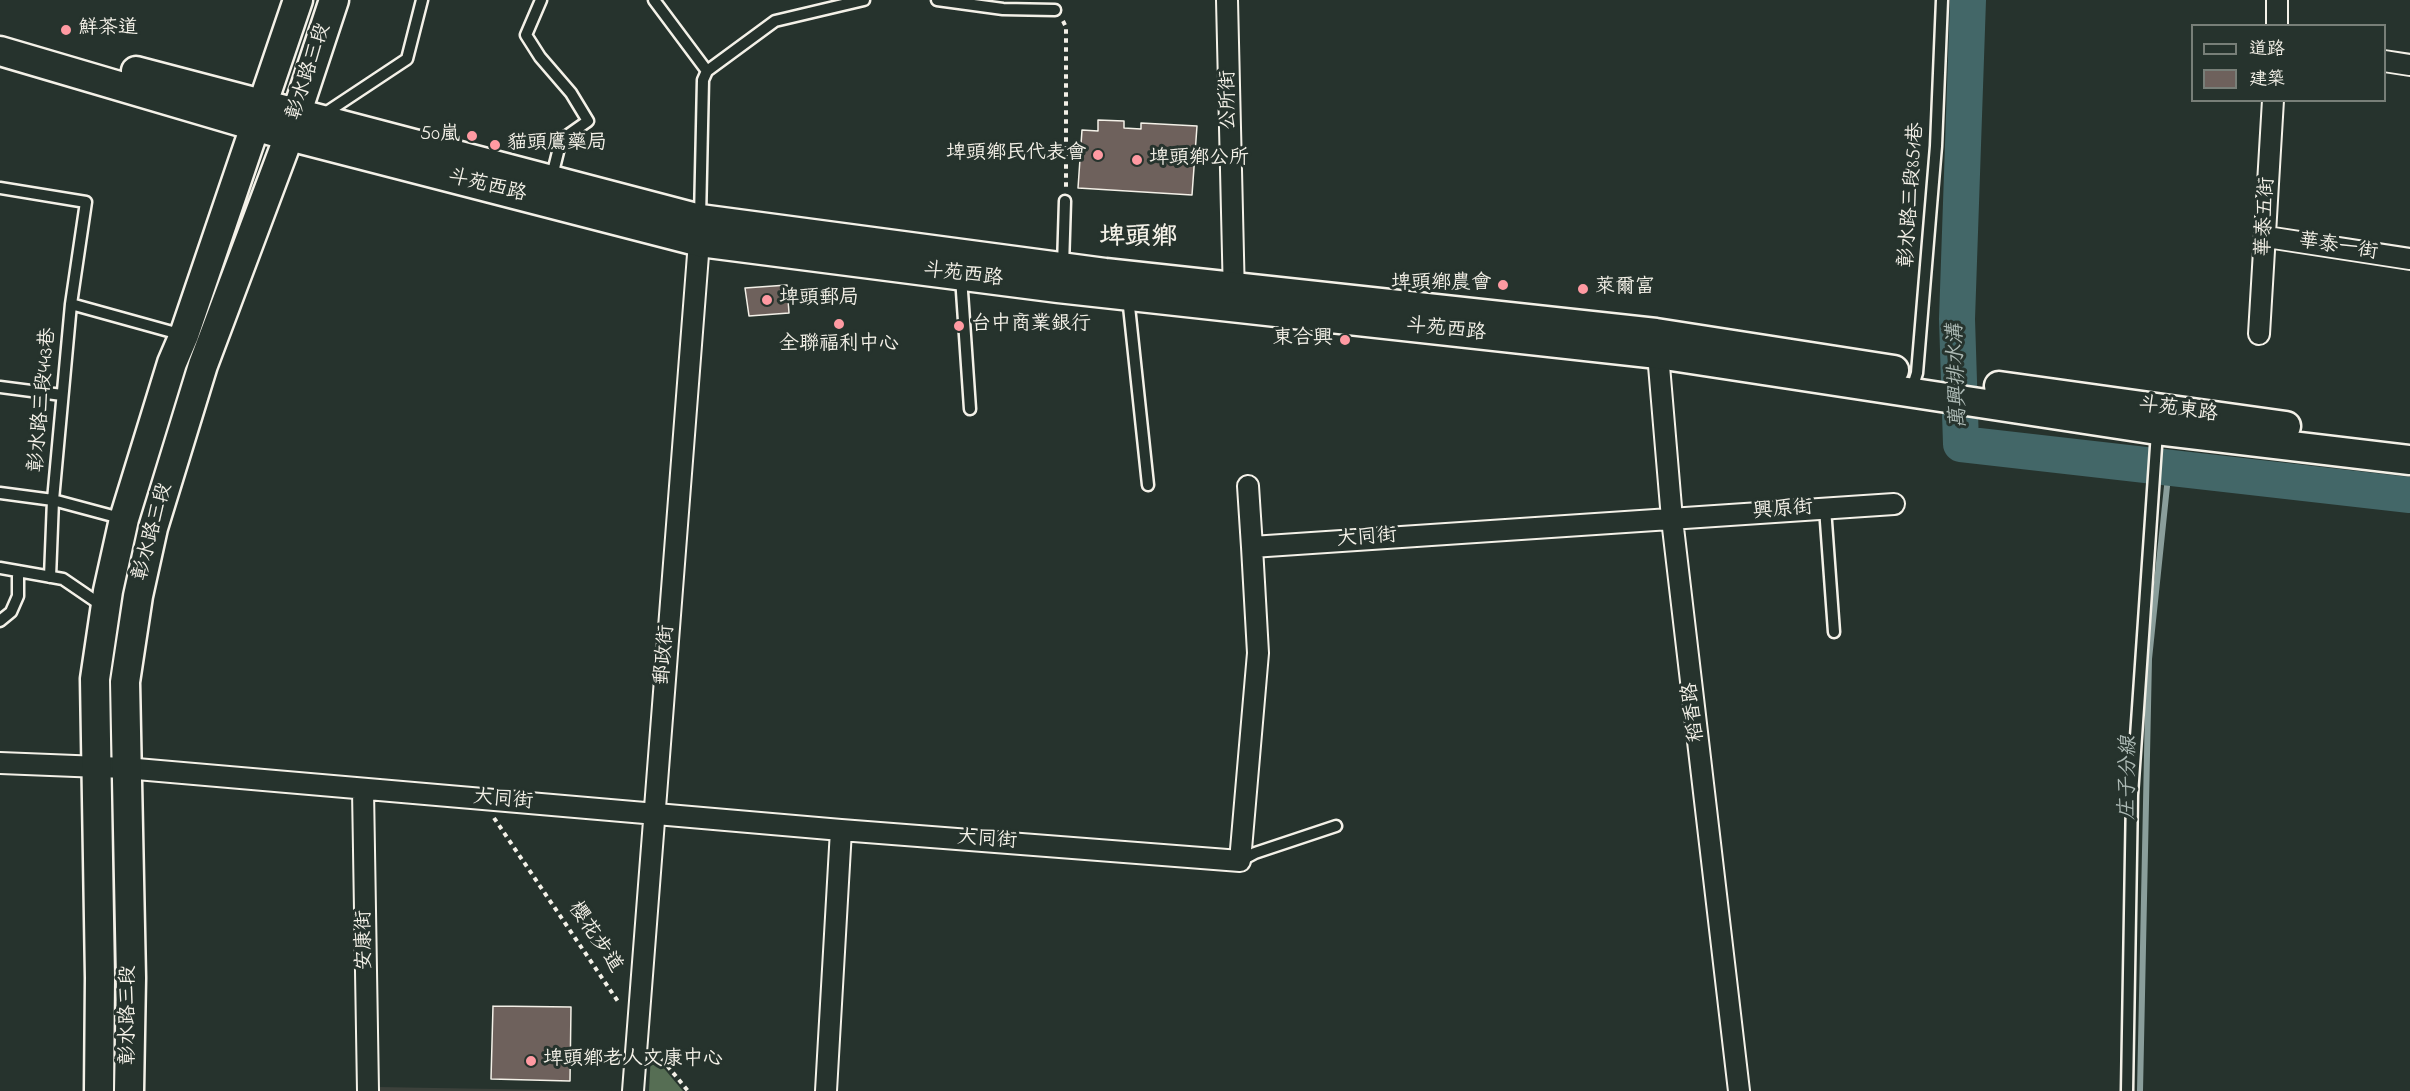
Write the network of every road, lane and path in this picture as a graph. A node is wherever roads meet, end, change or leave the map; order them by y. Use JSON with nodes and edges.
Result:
{"nodes":[{"id":1,"x":298,"y":0,"type":"edge"},
{"id":2,"x":334,"y":0,"type":"edge"},
{"id":3,"x":422,"y":0,"type":"edge"},
{"id":4,"x":541,"y":0,"type":"edge"},
{"id":5,"x":654,"y":0,"type":"edge"},
{"id":6,"x":864,"y":0,"type":"edge"},
{"id":7,"x":937,"y":0,"type":"edge"},
{"id":8,"x":1227,"y":0,"type":"edge"},
{"id":9,"x":1942,"y":0,"type":"edge"},
{"id":10,"x":2277,"y":0,"type":"edge"},
{"id":11,"x":1055,"y":10,"type":"joint"},
{"id":12,"x":2277,"y":24,"type":"edge"},
{"id":13,"x":0,"y":34,"type":"edge"},
{"id":14,"x":0,"y":51,"type":"edge"},
{"id":15,"x":2386,"y":61,"type":"edge"},
{"id":16,"x":2410,"y":65,"type":"edge"},
{"id":17,"x":707,"y":71,"type":"junction"},
{"id":18,"x":2273,"y":102,"type":"edge"},
{"id":19,"x":259,"y":115,"type":"junction"},
{"id":20,"x":300,"y":123,"type":"junction"},
{"id":21,"x":551,"y":180,"type":"junction"},
{"id":22,"x":0,"y":188,"type":"edge"},
{"id":23,"x":1065,"y":201,"type":"joint"},
{"id":24,"x":700,"y":231,"type":"junction"},
{"id":25,"x":2267,"y":237,"type":"junction"},
{"id":26,"x":2410,"y":259,"type":"edge"},
{"id":27,"x":960,"y":275,"type":"junction"},
{"id":28,"x":1061,"y":278,"type":"junction"},
{"id":29,"x":1128,"y":294,"type":"junction"},
{"id":30,"x":1234,"y":297,"type":"junction"},
{"id":31,"x":71,"y":304,"type":"junction"},
{"id":32,"x":2259,"y":334,"type":"dead end"},
{"id":33,"x":184,"y":335,"type":"junction"},
{"id":34,"x":1657,"y":344,"type":"junction"},
{"id":35,"x":1914,"y":383,"type":"junction"},
{"id":36,"x":0,"y":387,"type":"edge"},
{"id":37,"x":1947,"y":388,"type":"junction"},
{"id":38,"x":62,"y":395,"type":"junction"},
{"id":39,"x":970,"y":409,"type":"dead end"},
{"id":40,"x":158,"y":411,"type":"junction"},
{"id":41,"x":187,"y":418,"type":"junction"},
{"id":42,"x":2157,"y":430,"type":"junction"},
{"id":43,"x":2410,"y":442,"type":"edge"},
{"id":44,"x":2410,"y":460,"type":"edge"},
{"id":45,"x":1148,"y":485,"type":"dead end"},
{"id":46,"x":1248,"y":486,"type":"dead end"},
{"id":47,"x":0,"y":494,"type":"edge"},
{"id":48,"x":53,"y":500,"type":"junction"},
{"id":49,"x":1894,"y":504,"type":"dead end"},
{"id":50,"x":1825,"y":508,"type":"junction"},
{"id":51,"x":124,"y":519,"type":"junction"},
{"id":52,"x":1672,"y":519,"type":"junction"},
{"id":53,"x":1252,"y":547,"type":"junction"},
{"id":54,"x":0,"y":568,"type":"edge"},
{"id":55,"x":18,"y":571,"type":"junction"},
{"id":56,"x":50,"y":577,"type":"junction"},
{"id":57,"x":105,"y":607,"type":"junction"},
{"id":58,"x":0,"y":621,"type":"edge"},
{"id":59,"x":1834,"y":632,"type":"dead end"},
{"id":60,"x":0,"y":763,"type":"edge"},
{"id":61,"x":95,"y":768,"type":"junction"},
{"id":62,"x":125,"y":768,"type":"junction"},
{"id":63,"x":363,"y":790,"type":"junction"},
{"id":64,"x":480,"y":799,"type":"junction"},
{"id":65,"x":653,"y":812,"type":"junction"},
{"id":66,"x":1336,"y":826,"type":"dead end"},
{"id":67,"x":842,"y":830,"type":"junction"},
{"id":68,"x":1240,"y":861,"type":"junction"},
{"id":69,"x":638,"y":1029,"type":"junction"},
{"id":70,"x":99,"y":1091,"type":"edge"},
{"id":71,"x":129,"y":1091,"type":"edge"},
{"id":72,"x":368,"y":1091,"type":"edge"},
{"id":73,"x":633,"y":1091,"type":"edge"},
{"id":74,"x":688,"y":1091,"type":"edge"},
{"id":75,"x":826,"y":1091,"type":"edge"},
{"id":76,"x":1739,"y":1091,"type":"edge"},
{"id":77,"x":2127,"y":1091,"type":"edge"}],
"edges":[{"from":1,"to":19,"type":"main road","name":"彰水路三段"},
{"from":2,"to":20,"type":"main road","name":"彰水路三段"},
{"from":3,"to":20,"type":"lane"},
{"from":4,"to":21,"type":"lane"},
{"from":5,"to":17,"type":"lane"},
{"from":6,"to":17,"type":"lane"},
{"from":7,"to":11,"type":"lane"},
{"from":8,"to":30,"type":"street","name":"公所街"},
{"from":9,"to":35,"type":"lane","name":"彰水路三段851巷"},
{"from":10,"to":12,"type":"street"},
{"from":11,"to":23,"type":"path"},
{"from":13,"to":19,"type":"main road","name":"斗苑西路"},
{"from":14,"to":19,"type":"main road","name":"斗苑西路"},
{"from":15,"to":16,"type":"street"},
{"from":17,"to":24,"type":"lane"},
{"from":18,"to":25,"type":"street","name":"華泰五街"},
{"from":19,"to":20,"type":"main road","name":"斗苑西路"},
{"from":19,"to":33,"type":"main road","name":"彰水路三段"},
{"from":20,"to":21,"type":"main road","name":"斗苑西路"},
{"from":20,"to":24,"type":"main road","name":"斗苑西路"},
{"from":20,"to":41,"type":"main road","name":"彰水路三段"},
{"from":21,"to":24,"type":"main road","name":"斗苑西路"},
{"from":22,"to":31,"type":"lane","name":"彰水路三段443巷"},
{"from":23,"to":28,"type":"lane"},
{"from":24,"to":27,"type":"main road","name":"斗苑西路"},
{"from":24,"to":28,"type":"main road","name":"斗苑西路"},
{"from":24,"to":65,"type":"street","name":"郵政街"},
{"from":25,"to":26,"type":"street","name":"華泰一街"},
{"from":25,"to":32,"type":"street","name":"華泰五街"},
{"from":27,"to":28,"type":"main road","name":"斗苑西路"},
{"from":27,"to":39,"type":"lane"},
{"from":28,"to":29,"type":"main road","name":"斗苑西路"},
{"from":28,"to":30,"type":"main road","name":"斗苑西路"},
{"from":29,"to":30,"type":"main road","name":"斗苑西路"},
{"from":29,"to":45,"type":"lane"},
{"from":30,"to":34,"type":"main road","name":"斗苑西路"},
{"from":31,"to":33,"type":"lane"},
{"from":31,"to":38,"type":"lane","name":"彰水路三段443巷"},
{"from":33,"to":40,"type":"main road","name":"彰水路三段"},
{"from":34,"to":35,"type":"main road","name":"斗苑西路"},
{"from":34,"to":52,"type":"street","name":"稻香路"},
{"from":35,"to":37,"type":"main road","name":"斗苑西路"},
{"from":36,"to":38,"type":"lane"},
{"from":37,"to":42,"type":"main road","name":"斗苑東路"},
{"from":37,"to":43,"type":"main road","name":"斗苑東路"},
{"from":38,"to":48,"type":"lane","name":"彰水路三段443巷"},
{"from":40,"to":41,"type":"main road"},
{"from":40,"to":51,"type":"main road","name":"彰水路三段"},
{"from":41,"to":62,"type":"main road","name":"彰水路三段"},
{"from":42,"to":44,"type":"main road","name":"斗苑東路"},
{"from":42,"to":77,"type":"lane"},
{"from":46,"to":53,"type":"street"},
{"from":47,"to":48,"type":"lane","name":"彰水路三段443巷"},
{"from":48,"to":51,"type":"lane","name":"彰水路三段443巷"},
{"from":48,"to":56,"type":"lane","name":"彰水路三段443巷"},
{"from":49,"to":50,"type":"street","name":"興原街"},
{"from":50,"to":52,"type":"street","name":"興原街"},
{"from":50,"to":59,"type":"lane"},
{"from":51,"to":57,"type":"main road","name":"彰水路三段"},
{"from":52,"to":53,"type":"street","name":"大同街"},
{"from":52,"to":76,"type":"street","name":"稻香路"},
{"from":53,"to":68,"type":"street"},
{"from":54,"to":55,"type":"lane"},
{"from":55,"to":56,"type":"lane"},
{"from":55,"to":58,"type":"lane"},
{"from":56,"to":57,"type":"lane"},
{"from":57,"to":61,"type":"main road","name":"彰水路三段"},
{"from":60,"to":61,"type":"street","name":"大同街"},
{"from":61,"to":62,"type":"street","name":"大同街"},
{"from":61,"to":70,"type":"main road","name":"彰水路三段"},
{"from":62,"to":63,"type":"street","name":"大同街"},
{"from":62,"to":71,"type":"main road","name":"彰水路三段"},
{"from":63,"to":64,"type":"street","name":"大同街"},
{"from":63,"to":72,"type":"street","name":"安康街"},
{"from":64,"to":65,"type":"street","name":"大同街"},
{"from":64,"to":69,"type":"path","name":"櫻花步道"},
{"from":65,"to":67,"type":"street","name":"大同街"},
{"from":65,"to":69,"type":"street","name":"郵政街"},
{"from":66,"to":68,"type":"lane"},
{"from":67,"to":68,"type":"street","name":"大同街"},
{"from":67,"to":75,"type":"street"},
{"from":69,"to":73,"type":"street","name":"郵政街"},
{"from":69,"to":74,"type":"path","name":"櫻花步道"}]}
